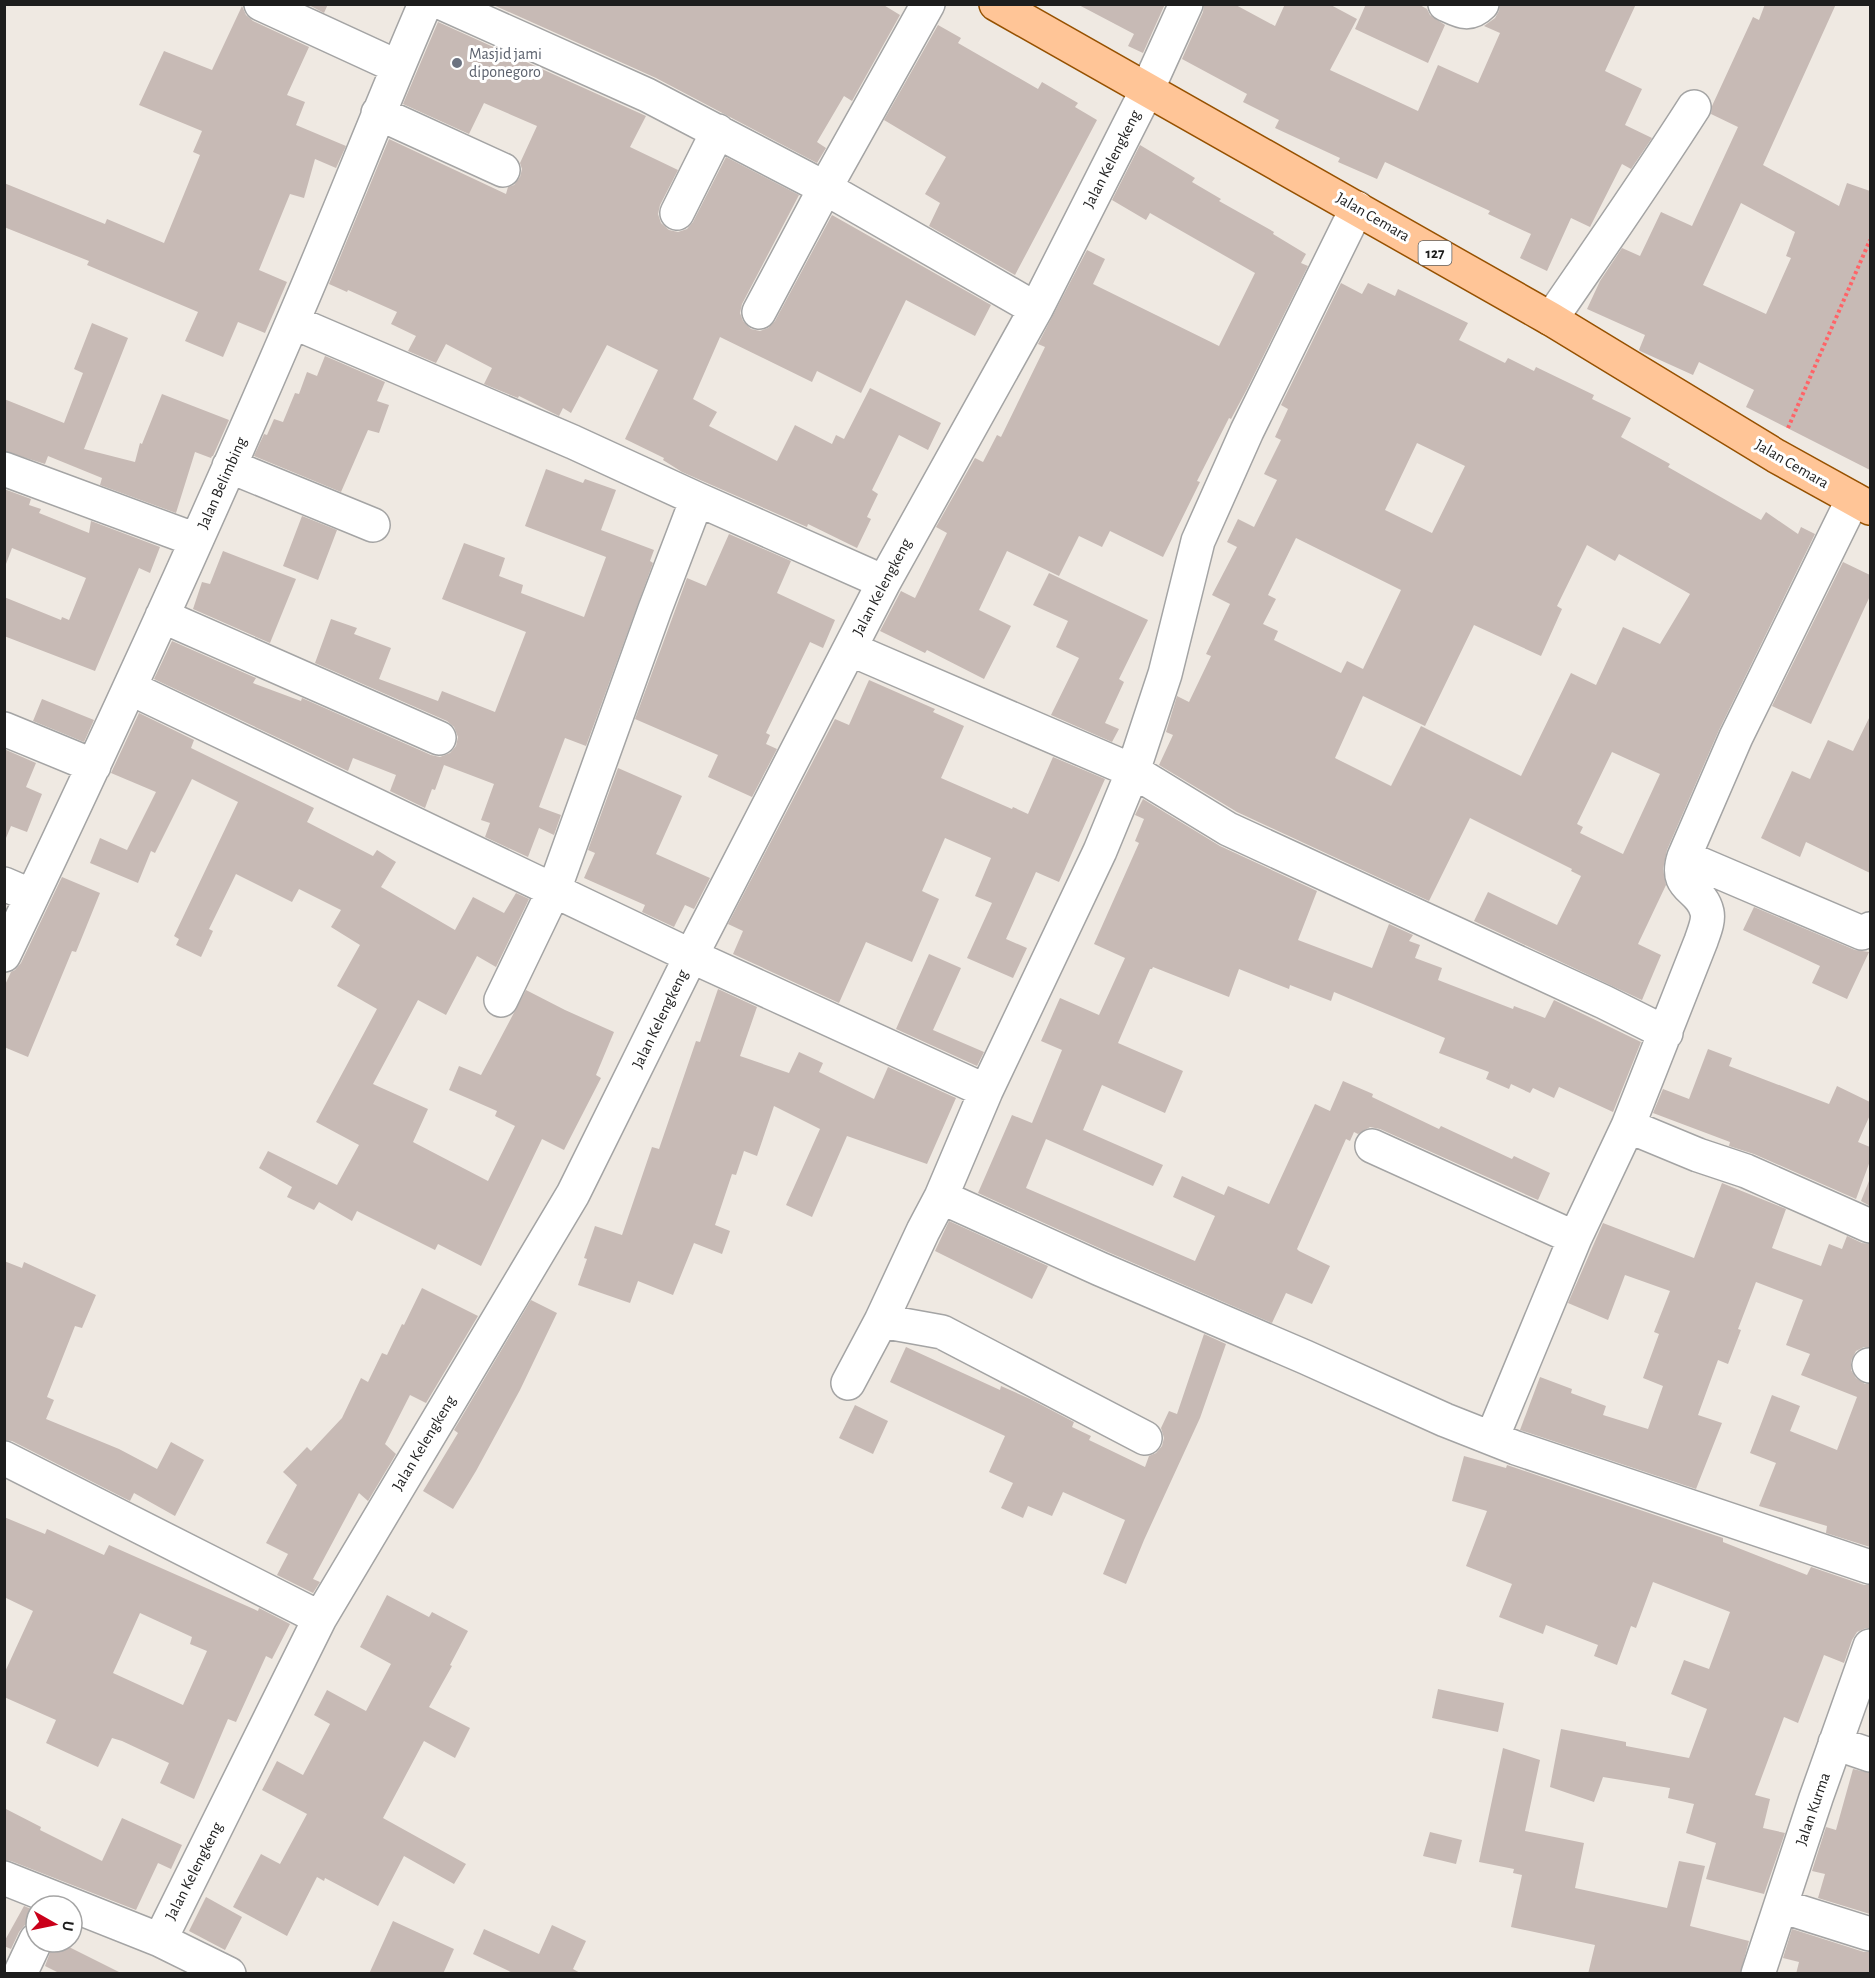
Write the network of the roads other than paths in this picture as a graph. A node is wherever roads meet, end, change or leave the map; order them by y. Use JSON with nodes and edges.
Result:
{"nodes":[{"id":1,"x":261,"y":4,"type":"edge"},
{"id":2,"x":425,"y":4,"type":"edge"},
{"id":3,"x":444,"y":4,"type":"edge"},
{"id":4,"x":928,"y":4,"type":"edge"},
{"id":5,"x":996,"y":4,"type":"edge"},
{"id":6,"x":1186,"y":4,"type":"edge"},
{"id":7,"x":1445,"y":4,"type":"edge"},
{"id":8,"x":1482,"y":4,"type":"edge"},
{"id":9,"x":398,"y":68,"type":"junction"},
{"id":10,"x":1147,"y":90,"type":"junction"},
{"id":11,"x":1694,"y":107,"type":"dead end"},
{"id":12,"x":378,"y":113,"type":"junction"},
{"id":13,"x":718,"y":131,"type":"junction"},
{"id":14,"x":503,"y":170,"type":"dead end"},
{"id":15,"x":825,"y":188,"type":"junction"},
{"id":16,"x":1357,"y":208,"type":"junction"},
{"id":17,"x":677,"y":213,"type":"dead end"},
{"id":18,"x":1036,"y":309,"type":"junction"},
{"id":19,"x":759,"y":312,"type":"dead end"},
{"id":20,"x":1551,"y":320,"type":"junction"},
{"id":21,"x":293,"y":322,"type":"junction"},
{"id":22,"x":229,"y":466,"type":"junction"},
{"id":23,"x":4,"y":469,"type":"edge"},
{"id":24,"x":697,"y":499,"type":"junction"},
{"id":25,"x":1862,"y":503,"type":"edge"},
{"id":26,"x":374,"y":525,"type":"dead end"},
{"id":27,"x":196,"y":540,"type":"junction"},
{"id":28,"x":884,"y":582,"type":"junction"},
{"id":29,"x":162,"y":616,"type":"junction"},
{"id":30,"x":850,"y":649,"type":"junction"},
{"id":31,"x":130,"y":688,"type":"junction"},
{"id":32,"x":4,"y":729,"type":"edge"},
{"id":33,"x":439,"y":738,"type":"dead end"},
{"id":34,"x":94,"y":766,"type":"junction"},
{"id":35,"x":1133,"y":771,"type":"junction"},
{"id":36,"x":1684,"y":856,"type":"junction"},
{"id":37,"x":19,"y":890,"type":"edge"},
{"id":38,"x":554,"y":890,"type":"junction"},
{"id":39,"x":1870,"y":929,"type":"edge"},
{"id":40,"x":4,"y":955,"type":"edge"},
{"id":41,"x":691,"y":956,"type":"junction"},
{"id":42,"x":501,"y":1000,"type":"dead end"},
{"id":43,"x":1665,"y":1033,"type":"junction"},
{"id":44,"x":986,"y":1091,"type":"junction"},
{"id":45,"x":1628,"y":1126,"type":"junction"},
{"id":46,"x":1372,"y":1146,"type":"dead end"},
{"id":47,"x":941,"y":1197,"type":"junction"},
{"id":48,"x":1870,"y":1226,"type":"edge"},
{"id":49,"x":1575,"y":1238,"type":"junction"},
{"id":50,"x":881,"y":1321,"type":"junction"},
{"id":51,"x":848,"y":1383,"type":"dead end"},
{"id":52,"x":1145,"y":1438,"type":"dead end"},
{"id":53,"x":1492,"y":1438,"type":"junction"},
{"id":54,"x":4,"y":1458,"type":"edge"},
{"id":55,"x":1870,"y":1567,"type":"edge"},
{"id":56,"x":320,"y":1618,"type":"junction"},
{"id":57,"x":1870,"y":1646,"type":"edge"},
{"id":58,"x":1835,"y":1743,"type":"junction"},
{"id":59,"x":1870,"y":1755,"type":"edge"},
{"id":60,"x":4,"y":1878,"type":"edge"},
{"id":61,"x":37,"y":1894,"type":"edge"},
{"id":62,"x":1781,"y":1906,"type":"junction"},
{"id":63,"x":84,"y":1913,"type":"edge"},
{"id":64,"x":1870,"y":1934,"type":"edge"},
{"id":65,"x":160,"y":1940,"type":"junction"},
{"id":66,"x":29,"y":1954,"type":"edge"},
{"id":67,"x":20,"y":1974,"type":"edge"},
{"id":68,"x":229,"y":1974,"type":"edge"},
{"id":69,"x":1758,"y":1974,"type":"edge"}],
"edges":[{"from":1,"to":9,"type":"street"},
{"from":2,"to":9,"type":"street","name":"Jalan Belimbing"},
{"from":3,"to":13,"type":"street"},
{"from":4,"to":15,"type":"street"},
{"from":5,"to":10,"type":"main road","name":"Jalan Cemara","number":"127"},
{"from":6,"to":10,"type":"street","name":"Jalan Kelengkeng"},
{"from":7,"to":8,"type":"street"},
{"from":9,"to":12,"type":"street","name":"Jalan Belimbing"},
{"from":10,"to":16,"type":"main road","name":"Jalan Cemara","number":"127"},
{"from":10,"to":18,"type":"street","name":"Jalan Kelengkeng"},
{"from":11,"to":20,"type":"street"},
{"from":12,"to":14,"type":"street"},
{"from":12,"to":21,"type":"street","name":"Jalan Belimbing"},
{"from":13,"to":15,"type":"street"},
{"from":13,"to":17,"type":"street"},
{"from":15,"to":18,"type":"street"},
{"from":15,"to":19,"type":"street"},
{"from":16,"to":20,"type":"main road","name":"Jalan Cemara","number":"127"},
{"from":16,"to":35,"type":"street"},
{"from":18,"to":28,"type":"street","name":"Jalan Kelengkeng"},
{"from":20,"to":25,"type":"main road","name":"Jalan Cemara","number":"127"},
{"from":21,"to":22,"type":"street","name":"Jalan Belimbing"},
{"from":21,"to":24,"type":"street"},
{"from":22,"to":26,"type":"street"},
{"from":22,"to":27,"type":"street","name":"Jalan Belimbing"},
{"from":23,"to":27,"type":"street"},
{"from":24,"to":28,"type":"street"},
{"from":24,"to":38,"type":"street"},
{"from":25,"to":36,"type":"street"},
{"from":27,"to":29,"type":"street","name":"Jalan Belimbing"},
{"from":28,"to":30,"type":"street","name":"Jalan Kelengkeng"},
{"from":29,"to":31,"type":"street","name":"Jalan Belimbing"},
{"from":29,"to":33,"type":"street"},
{"from":30,"to":35,"type":"street"},
{"from":30,"to":41,"type":"street","name":"Jalan Kelengkeng"},
{"from":31,"to":34,"type":"street","name":"Jalan Belimbing"},
{"from":31,"to":38,"type":"street"},
{"from":32,"to":34,"type":"street"},
{"from":34,"to":37,"type":"street","name":"Jalan Belimbing"},
{"from":35,"to":43,"type":"street"},
{"from":35,"to":44,"type":"street"},
{"from":36,"to":39,"type":"street"},
{"from":36,"to":43,"type":"street"},
{"from":37,"to":40,"type":"street","name":"Jalan Belimbing"},
{"from":38,"to":41,"type":"street"},
{"from":38,"to":42,"type":"street"},
{"from":41,"to":44,"type":"street"},
{"from":41,"to":56,"type":"street","name":"Jalan Kelengkeng"},
{"from":43,"to":45,"type":"street"},
{"from":44,"to":47,"type":"street"},
{"from":45,"to":48,"type":"street"},
{"from":45,"to":49,"type":"street"},
{"from":46,"to":49,"type":"street"},
{"from":47,"to":50,"type":"street"},
{"from":47,"to":53,"type":"street"},
{"from":49,"to":53,"type":"street"},
{"from":50,"to":51,"type":"street"},
{"from":50,"to":52,"type":"street"},
{"from":53,"to":55,"type":"street"},
{"from":54,"to":56,"type":"street"},
{"from":56,"to":65,"type":"street","name":"Jalan Kelengkeng"},
{"from":57,"to":58,"type":"street","name":"Jalan Kurma"},
{"from":58,"to":59,"type":"street"},
{"from":58,"to":62,"type":"street","name":"Jalan Kurma"},
{"from":60,"to":61,"type":"street"},
{"from":62,"to":64,"type":"street"},
{"from":62,"to":69,"type":"street","name":"Jalan Kurma"},
{"from":63,"to":65,"type":"street"},
{"from":65,"to":68,"type":"street"},
{"from":66,"to":67,"type":"street"}]}
